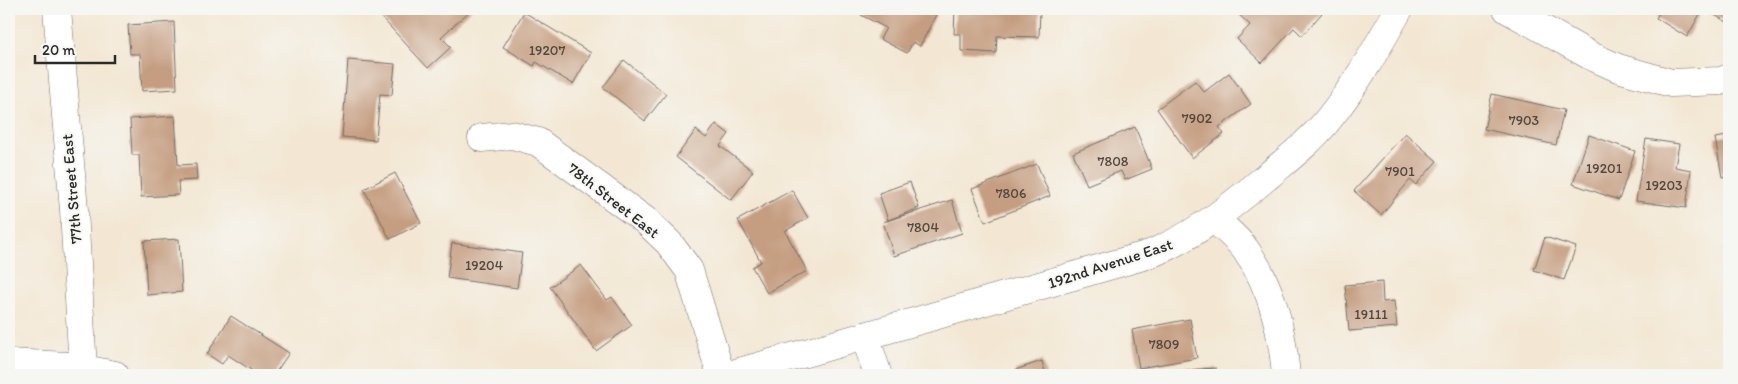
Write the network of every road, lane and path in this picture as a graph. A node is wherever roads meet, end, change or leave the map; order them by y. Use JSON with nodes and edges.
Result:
{"nodes":[{"id":1,"x":58,"y":9,"type":"edge"},
{"id":2,"x":1399,"y":9,"type":"edge"},
{"id":3,"x":1507,"y":9,"type":"edge"},
{"id":4,"x":1729,"y":78,"type":"edge"},
{"id":5,"x":482,"y":138,"type":"dead end"},
{"id":6,"x":1215,"y":219,"type":"junction"},
{"id":7,"x":865,"y":336,"type":"junction"},
{"id":8,"x":9,"y":363,"type":"edge"},
{"id":9,"x":83,"y":370,"type":"junction"},
{"id":10,"x":115,"y":375,"type":"edge"},
{"id":11,"x":722,"y":375,"type":"edge"},
{"id":12,"x":729,"y":375,"type":"edge"},
{"id":13,"x":878,"y":375,"type":"edge"},
{"id":14,"x":1286,"y":375,"type":"edge"}],
"edges":[{"from":1,"to":9,"type":"street","name":"77th Street East"},
{"from":2,"to":6,"type":"street","name":"192nd Avenue East"},
{"from":3,"to":4,"type":"street"},
{"from":5,"to":11,"type":"street","name":"78th Street East"},
{"from":6,"to":7,"type":"street","name":"192nd Avenue East"},
{"from":6,"to":14,"type":"street"},
{"from":7,"to":12,"type":"street","name":"192nd Avenue East"},
{"from":7,"to":13,"type":"street"},
{"from":8,"to":9,"type":"street"},
{"from":9,"to":10,"type":"street"}]}
